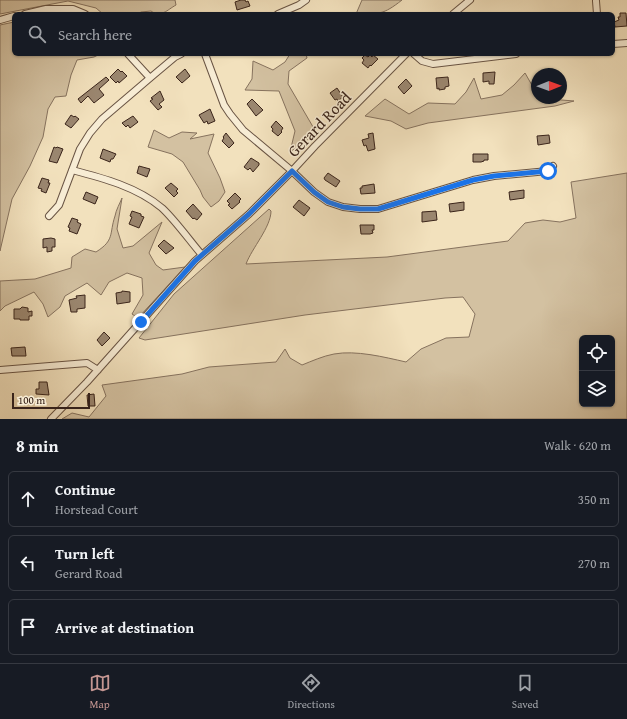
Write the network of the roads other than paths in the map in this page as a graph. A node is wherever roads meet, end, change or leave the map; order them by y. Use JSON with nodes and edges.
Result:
{"nodes":[{"id":1,"x":306,"y":0,"type":"edge"},
{"id":2,"x":470,"y":0,"type":"edge"},
{"id":3,"x":596,"y":1,"type":"edge"},
{"id":4,"x":33,"y":12,"type":"edge"},
{"id":5,"x":81,"y":12,"type":"edge"},
{"id":6,"x":283,"y":12,"type":"edge"},
{"id":7,"x":455,"y":12,"type":"edge"},
{"id":8,"x":598,"y":12,"type":"edge"},
{"id":9,"x":12,"y":17,"type":"edge"},
{"id":10,"x":0,"y":20,"type":"edge"},
{"id":11,"x":627,"y":43,"type":"edge"},
{"id":12,"x":615,"y":44,"type":"edge"},
{"id":13,"x":130,"y":56,"type":"edge"},
{"id":14,"x":177,"y":56,"type":"edge"},
{"id":15,"x":206,"y":56,"type":"edge"},
{"id":16,"x":404,"y":56,"type":"edge"},
{"id":17,"x":416,"y":56,"type":"edge"},
{"id":18,"x":500,"y":56,"type":"edge"},
{"id":19,"x":150,"y":78,"type":"junction"},
{"id":20,"x":553,"y":166,"type":"dead end"},
{"id":21,"x":72,"y":170,"type":"junction"},
{"id":22,"x":292,"y":171,"type":"junction"},
{"id":23,"x":49,"y":216,"type":"dead end"},
{"id":24,"x":202,"y":255,"type":"junction"},
{"id":25,"x":0,"y":370,"type":"edge"},
{"id":26,"x":98,"y":370,"type":"junction"},
{"id":27,"x":51,"y":419,"type":"edge"}],
"edges":[{"from":1,"to":6,"type":"street"},
{"from":2,"to":7,"type":"street"},
{"from":3,"to":8,"type":"street"},
{"from":4,"to":5,"type":"street"},
{"from":9,"to":10,"type":"street"},
{"from":11,"to":12,"type":"street"},
{"from":13,"to":19,"type":"street"},
{"from":14,"to":19,"type":"street"},
{"from":15,"to":22,"type":"street"},
{"from":16,"to":22,"type":"street","name":"Gerard Road"},
{"from":17,"to":18,"type":"street"},
{"from":19,"to":21,"type":"street"},
{"from":20,"to":22,"type":"street"},
{"from":21,"to":23,"type":"street"},
{"from":21,"to":24,"type":"street"},
{"from":22,"to":24,"type":"street","name":"Gerard Road"},
{"from":24,"to":26,"type":"street","name":"Gerard Road"},
{"from":25,"to":26,"type":"street"},
{"from":26,"to":27,"type":"street","name":"Gerard Road"}]}
